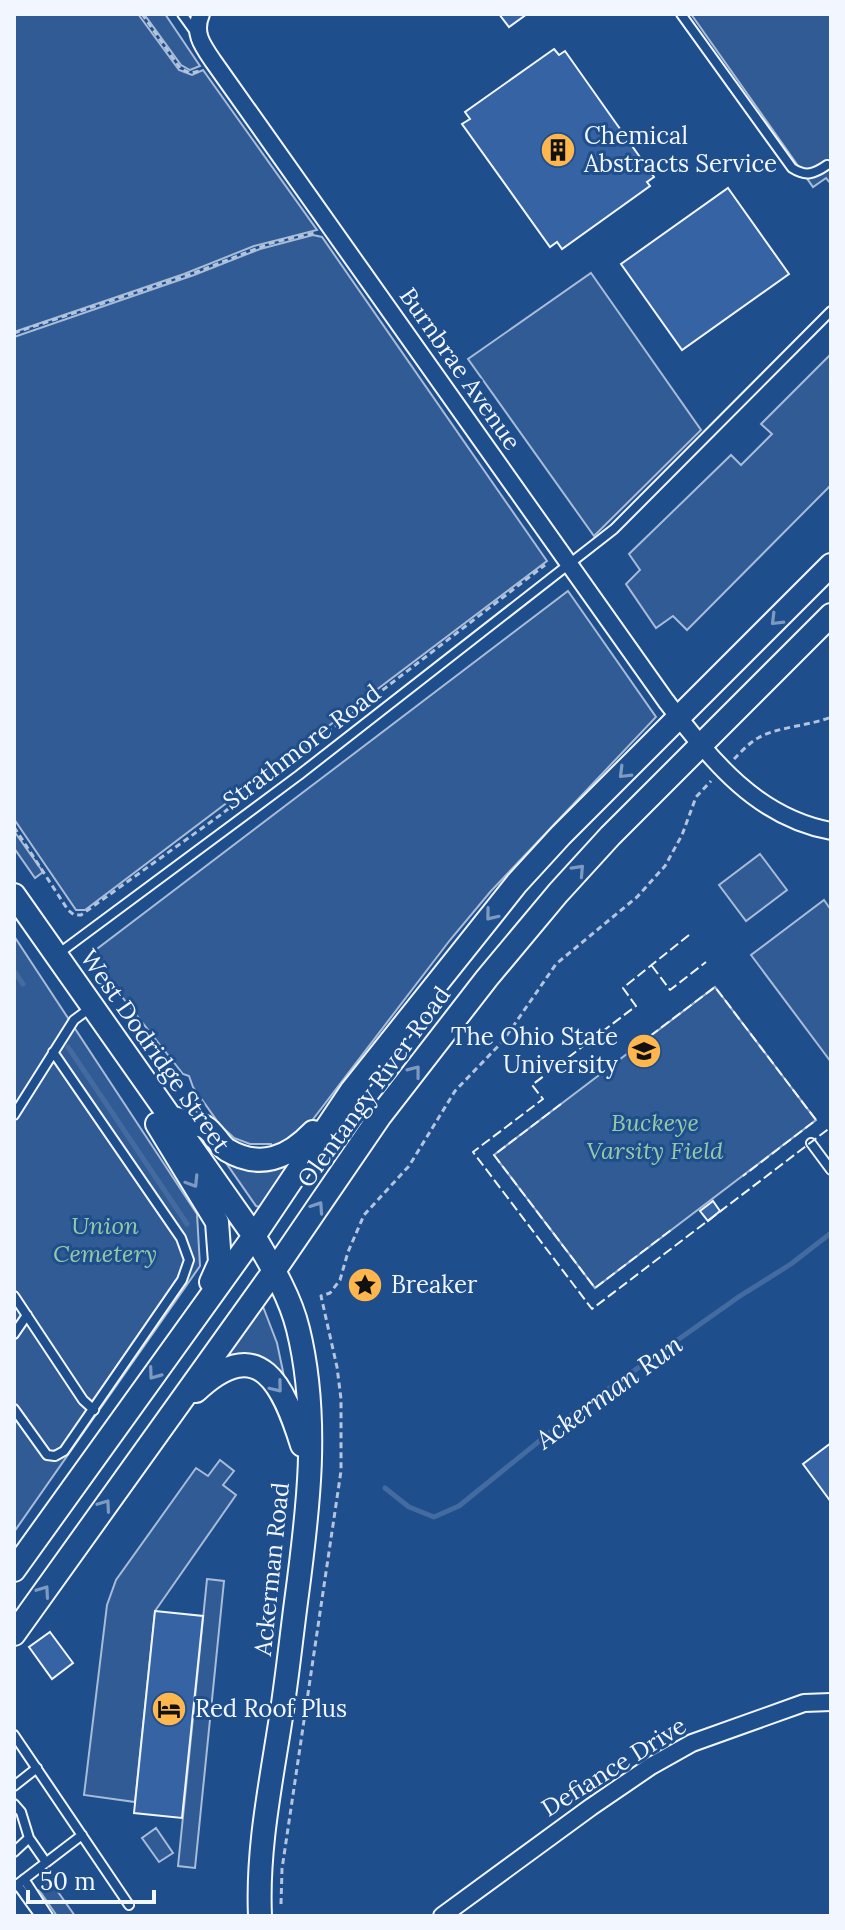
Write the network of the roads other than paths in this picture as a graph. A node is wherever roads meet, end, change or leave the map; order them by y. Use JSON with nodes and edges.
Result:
{"nodes":[{"id":1,"x":182,"y":14,"type":"edge"},
{"id":2,"x":201,"y":14,"type":"edge"},
{"id":3,"x":681,"y":14,"type":"edge"},
{"id":4,"x":198,"y":36,"type":"junction"},
{"id":5,"x":827,"y":165,"type":"dead end"},
{"id":6,"x":831,"y":311,"type":"edge"},
{"id":7,"x":831,"y":565,"type":"edge"},
{"id":8,"x":569,"y":566,"type":"junction"},
{"id":9,"x":831,"y":615,"type":"edge"},
{"id":10,"x":679,"y":718,"type":"junction"},
{"id":11,"x":700,"y":744,"type":"junction"},
{"id":12,"x":831,"y":831,"type":"edge"},
{"id":13,"x":14,"y":895,"type":"edge"},
{"id":14,"x":56,"y":955,"type":"junction"},
{"id":15,"x":93,"y":1006,"type":"junction"},
{"id":16,"x":53,"y":1052,"type":"junction"},
{"id":17,"x":132,"y":1064,"type":"junction"},
{"id":18,"x":352,"y":1090,"type":"junction"},
{"id":19,"x":14,"y":1115,"type":"edge"},
{"id":20,"x":168,"y":1117,"type":"junction"},
{"id":21,"x":811,"y":1143,"type":"dead end"},
{"id":22,"x":831,"y":1170,"type":"edge"},
{"id":23,"x":254,"y":1236,"type":"junction"},
{"id":24,"x":274,"y":1271,"type":"junction"},
{"id":25,"x":14,"y":1296,"type":"edge"},
{"id":26,"x":200,"y":1311,"type":"junction"},
{"id":27,"x":27,"y":1315,"type":"junction"},
{"id":28,"x":14,"y":1334,"type":"edge"},
{"id":29,"x":14,"y":1409,"type":"edge"},
{"id":30,"x":94,"y":1410,"type":"junction"},
{"id":31,"x":169,"y":1416,"type":"junction"},
{"id":32,"x":309,"y":1469,"type":"junction"},
{"id":33,"x":14,"y":1570,"type":"edge"},
{"id":34,"x":14,"y":1634,"type":"edge"},
{"id":35,"x":831,"y":1702,"type":"edge"},
{"id":36,"x":14,"y":1735,"type":"edge"},
{"id":37,"x":37,"y":1768,"type":"junction"},
{"id":38,"x":14,"y":1786,"type":"edge"},
{"id":39,"x":14,"y":1804,"type":"edge"},
{"id":40,"x":82,"y":1835,"type":"junction"},
{"id":41,"x":29,"y":1838,"type":"junction"},
{"id":42,"x":14,"y":1852,"type":"edge"},
{"id":43,"x":45,"y":1861,"type":"junction"},
{"id":44,"x":18,"y":1883,"type":"edge"},
{"id":45,"x":129,"y":1905,"type":"dead end"},
{"id":46,"x":40,"y":1916,"type":"edge"},
{"id":47,"x":48,"y":1916,"type":"edge"},
{"id":48,"x":260,"y":1916,"type":"edge"},
{"id":49,"x":442,"y":1916,"type":"edge"}],
"edges":[{"from":1,"to":4,"type":"lane"},
{"from":2,"to":4,"type":"street"},
{"from":3,"to":5,"type":"lane"},
{"from":4,"to":8,"type":"street","name":"Burnbrae Avenue"},
{"from":6,"to":8,"type":"lane","name":"Strathmore Road"},
{"from":7,"to":10,"type":"main road","name":"Olentangy River Road","one_way":true},
{"from":8,"to":10,"type":"street","name":"Burnbrae Avenue"},
{"from":8,"to":14,"type":"lane","name":"Strathmore Road"},
{"from":9,"to":11,"type":"main road","name":"Olentangy River Road"},
{"from":10,"to":11,"type":"street","name":"Burnbrae Avenue"},
{"from":10,"to":18,"type":"main road","name":"Olentangy River Road","one_way":true},
{"from":11,"to":12,"type":"street","name":"Burnbrae Avenue"},
{"from":24,"to":11,"type":"main road","name":"Olentangy River Road","one_way":true},
{"from":13,"to":14,"type":"main road","name":"West Dodridge Street"},
{"from":14,"to":15,"type":"main road","name":"West Dodridge Street"},
{"from":15,"to":16,"type":"lane"},
{"from":15,"to":17,"type":"main road","name":"West Dodridge Street"},
{"from":16,"to":19,"type":"lane"},
{"from":16,"to":30,"type":"lane"},
{"from":17,"to":20,"type":"main road","name":"West Dodridge Street"},
{"from":17,"to":26,"type":"main road","one_way":true},
{"from":18,"to":20,"type":"main road"},
{"from":18,"to":23,"type":"main road","name":"Olentangy River Road"},
{"from":20,"to":23,"type":"main road","name":"West Dodridge Street"},
{"from":21,"to":22,"type":"lane"},
{"from":23,"to":24,"type":"main road","name":"Ackerman Road"},
{"from":23,"to":26,"type":"main road","name":"Olentangy River Road"},
{"from":24,"to":31,"type":"main road","name":"Olentangy River Road"},
{"from":24,"to":32,"type":"main road","name":"Ackerman Road"},
{"from":25,"to":27,"type":"lane"},
{"from":26,"to":33,"type":"main road","name":"Olentangy River Road","one_way":true},
{"from":27,"to":28,"type":"lane"},
{"from":27,"to":30,"type":"lane"},
{"from":29,"to":30,"type":"lane"},
{"from":31,"to":32,"type":"main road","one_way":true},
{"from":34,"to":31,"type":"main road","name":"Olentangy River Road","one_way":true},
{"from":32,"to":48,"type":"main road","name":"Ackerman Road"},
{"from":35,"to":49,"type":"street","name":"Defiance Drive"},
{"from":36,"to":37,"type":"lane"},
{"from":37,"to":38,"type":"lane"},
{"from":37,"to":40,"type":"lane"},
{"from":39,"to":41,"type":"lane"},
{"from":40,"to":43,"type":"lane"},
{"from":40,"to":45,"type":"lane"},
{"from":41,"to":42,"type":"lane"},
{"from":41,"to":43,"type":"lane"},
{"from":43,"to":44,"type":"lane"},
{"from":44,"to":46,"type":"lane"},
{"from":44,"to":47,"type":"lane"}]}
